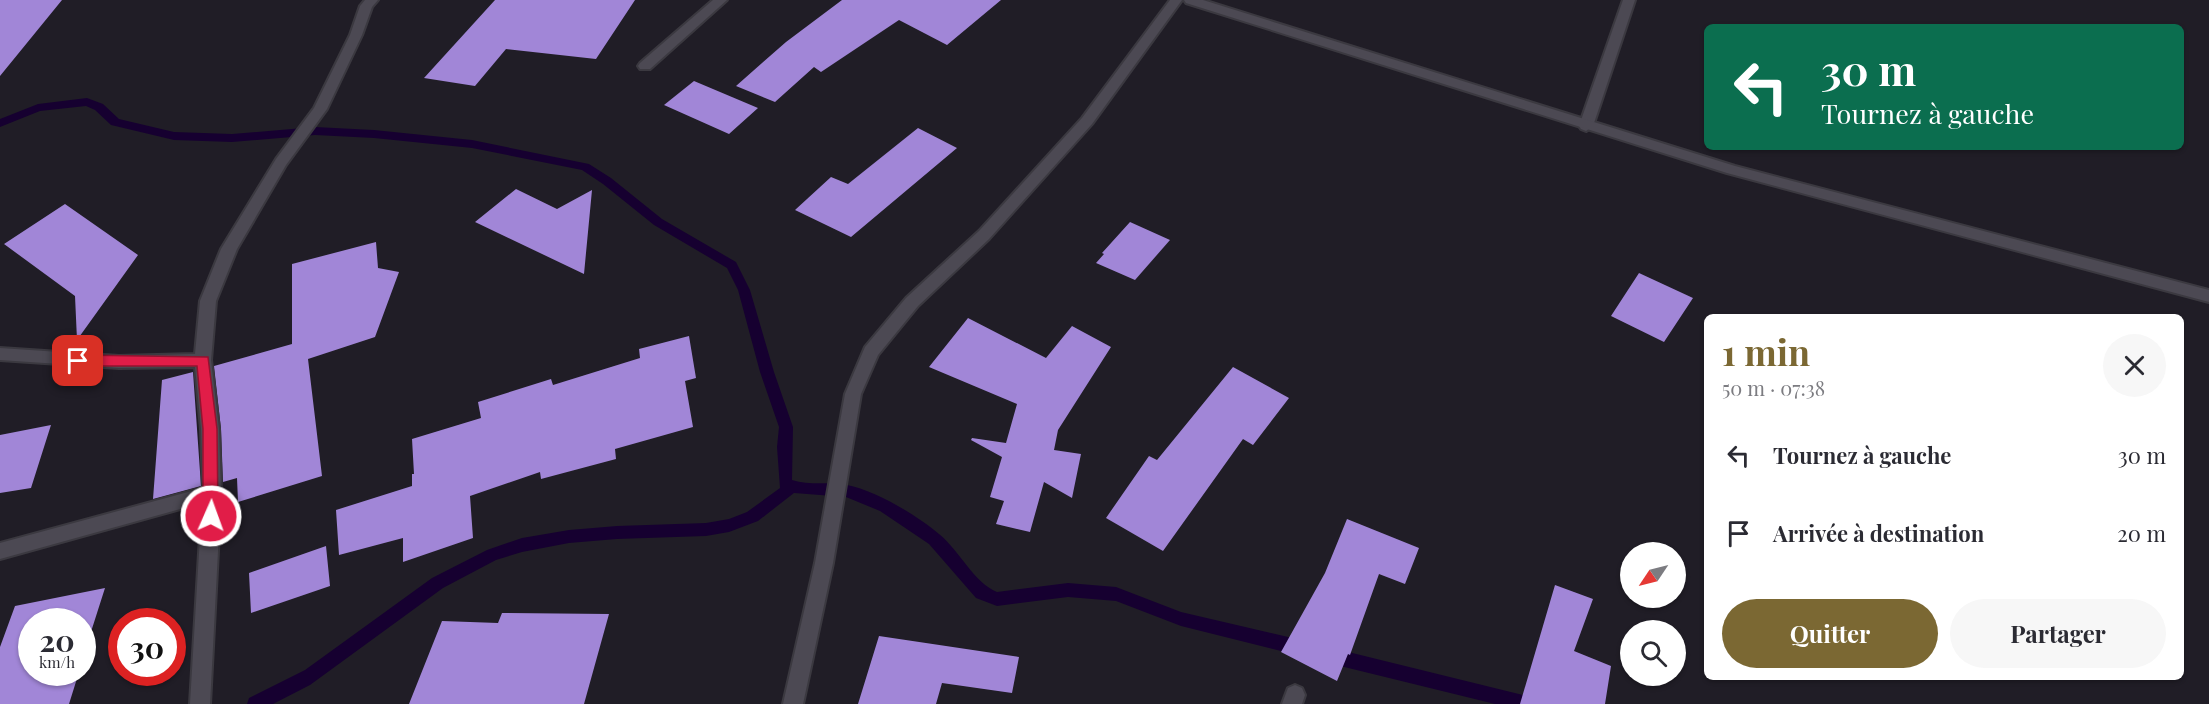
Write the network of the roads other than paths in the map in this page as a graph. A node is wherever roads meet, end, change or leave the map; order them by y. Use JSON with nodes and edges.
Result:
{"nodes":[{"id":1,"x":372,"y":0,"type":"edge"},
{"id":2,"x":721,"y":0,"type":"edge"},
{"id":3,"x":1176,"y":0,"type":"edge"},
{"id":4,"x":1190,"y":0,"type":"edge"},
{"id":5,"x":1629,"y":0,"type":"edge"},
{"id":6,"x":645,"y":66,"type":"dead end"},
{"id":7,"x":1586,"y":126,"type":"junction"},
{"id":8,"x":2209,"y":296,"type":"edge"},
{"id":9,"x":0,"y":354,"type":"edge"},
{"id":10,"x":203,"y":360,"type":"junction"},
{"id":11,"x":212,"y":493,"type":"junction"},
{"id":12,"x":0,"y":551,"type":"edge"},
{"id":13,"x":200,"y":704,"type":"edge"},
{"id":14,"x":793,"y":704,"type":"edge"}],
"edges":[{"from":1,"to":10,"type":"street"},
{"from":2,"to":6,"type":"street"},
{"from":3,"to":14,"type":"street"},
{"from":4,"to":7,"type":"street"},
{"from":5,"to":7,"type":"street"},
{"from":7,"to":8,"type":"street"},
{"from":9,"to":10,"type":"street"},
{"from":10,"to":11,"type":"street"},
{"from":11,"to":12,"type":"street"},
{"from":11,"to":13,"type":"street"}]}
